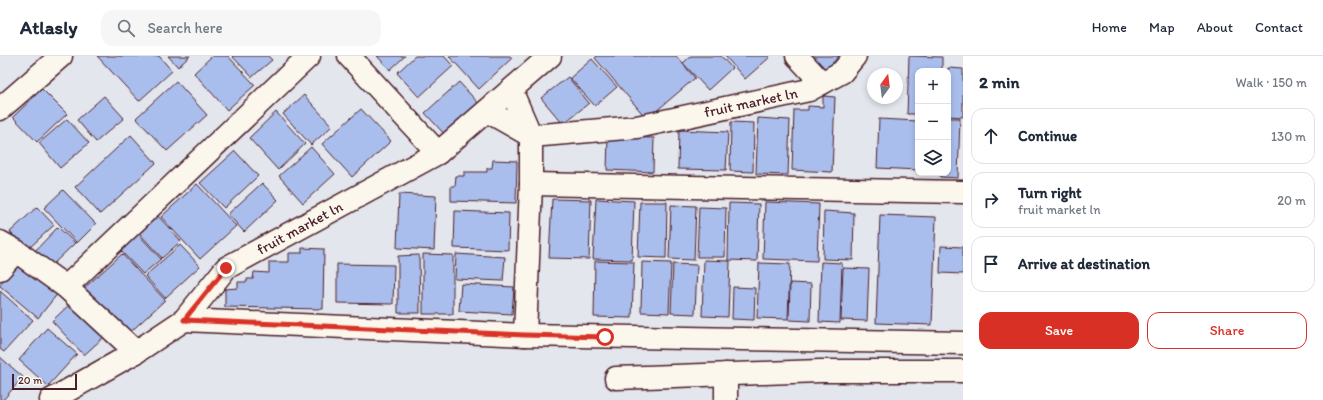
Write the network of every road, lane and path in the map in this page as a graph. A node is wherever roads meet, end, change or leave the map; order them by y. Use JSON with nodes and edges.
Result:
{"nodes":[{"id":1,"x":61,"y":56,"type":"edge"},
{"id":2,"x":309,"y":56,"type":"edge"},
{"id":3,"x":349,"y":56,"type":"edge"},
{"id":4,"x":550,"y":56,"type":"edge"},
{"id":5,"x":798,"y":56,"type":"edge"},
{"id":6,"x":855,"y":56,"type":"edge"},
{"id":7,"x":822,"y":83,"type":"junction"},
{"id":8,"x":511,"y":90,"type":"junction"},
{"id":9,"x":0,"y":109,"type":"edge"},
{"id":10,"x":487,"y":111,"type":"junction"},
{"id":11,"x":530,"y":136,"type":"junction"},
{"id":12,"x":438,"y":153,"type":"junction"},
{"id":13,"x":531,"y":184,"type":"junction"},
{"id":14,"x":963,"y":192,"type":"edge"},
{"id":15,"x":8,"y":246,"type":"edge"},
{"id":16,"x":0,"y":269,"type":"edge"},
{"id":17,"x":66,"y":286,"type":"junction"},
{"id":18,"x":184,"y":320,"type":"junction"},
{"id":19,"x":525,"y":335,"type":"junction"},
{"id":20,"x":963,"y":343,"type":"edge"},
{"id":21,"x":136,"y":352,"type":"junction"},
{"id":22,"x":963,"y":371,"type":"edge"},
{"id":23,"x":726,"y":374,"type":"junction"},
{"id":24,"x":616,"y":378,"type":"dead end"},
{"id":25,"x":51,"y":400,"type":"edge"},
{"id":26,"x":726,"y":400,"type":"edge"}],
"edges":[{"from":1,"to":9,"type":"street"},
{"from":2,"to":17,"type":"street"},
{"from":3,"to":12,"type":"street"},
{"from":4,"to":8,"type":"street","name":"fruit market ln"},
{"from":5,"to":7,"type":"street"},
{"from":6,"to":7,"type":"street","name":"fruit market ln"},
{"from":7,"to":11,"type":"street","name":"fruit market ln"},
{"from":8,"to":10,"type":"street","name":"fruit market ln"},
{"from":8,"to":11,"type":"street"},
{"from":10,"to":11,"type":"street"},
{"from":10,"to":12,"type":"street","name":"fruit market ln"},
{"from":11,"to":13,"type":"street"},
{"from":12,"to":18,"type":"street","name":"fruit market ln"},
{"from":13,"to":14,"type":"street"},
{"from":13,"to":19,"type":"street"},
{"from":15,"to":16,"type":"street"},
{"from":15,"to":17,"type":"street"},
{"from":17,"to":21,"type":"street"},
{"from":18,"to":19,"type":"street"},
{"from":18,"to":21,"type":"street","name":"fruit market ln"},
{"from":19,"to":20,"type":"street"},
{"from":21,"to":25,"type":"street","name":"fruit market ln"},
{"from":22,"to":23,"type":"street"},
{"from":23,"to":24,"type":"street"},
{"from":23,"to":26,"type":"street"}]}
